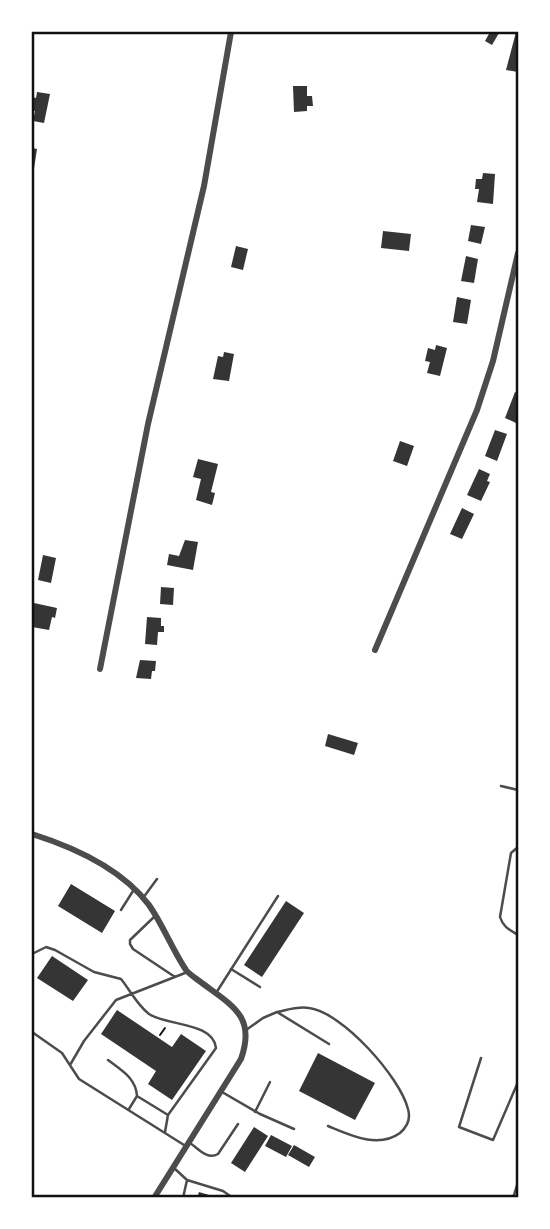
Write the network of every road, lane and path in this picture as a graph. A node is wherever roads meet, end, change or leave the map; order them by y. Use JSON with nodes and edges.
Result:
{"nodes":[{"id":1,"x":231,"y":32,"type":"edge"},
{"id":2,"x":519,"y":253,"type":"edge"},
{"id":3,"x":375,"y":650,"type":"dead end"},
{"id":4,"x":100,"y":669,"type":"dead end"},
{"id":5,"x":500,"y":786,"type":"dead end"},
{"id":6,"x":519,"y":790,"type":"edge"},
{"id":7,"x":32,"y":834,"type":"edge"},
{"id":8,"x":519,"y":847,"type":"edge"},
{"id":9,"x":157,"y":879,"type":"dead end"},
{"id":10,"x":135,"y":888,"type":"junction"},
{"id":11,"x":278,"y":896,"type":"dead end"},
{"id":12,"x":143,"y":898,"type":"junction"},
{"id":13,"x":121,"y":910,"type":"dead end"},
{"id":14,"x":155,"y":916,"type":"junction"},
{"id":15,"x":519,"y":935,"type":"edge"},
{"id":16,"x":32,"y":954,"type":"edge"},
{"id":17,"x":231,"y":969,"type":"junction"},
{"id":18,"x":187,"y":972,"type":"junction"},
{"id":19,"x":175,"y":977,"type":"junction"},
{"id":20,"x":260,"y":987,"type":"dead end"},
{"id":21,"x":133,"y":993,"type":"junction"},
{"id":22,"x":216,"y":993,"type":"junction"},
{"id":23,"x":276,"y":1012,"type":"junction"},
{"id":24,"x":169,"y":1022,"type":"junction"},
{"id":25,"x":246,"y":1030,"type":"junction"},
{"id":26,"x":32,"y":1032,"type":"edge"},
{"id":27,"x":160,"y":1035,"type":"dead end"},
{"id":28,"x":329,"y":1044,"type":"dead end"},
{"id":29,"x":481,"y":1058,"type":"dead end"},
{"id":30,"x":108,"y":1060,"type":"dead end"},
{"id":31,"x":70,"y":1065,"type":"junction"},
{"id":32,"x":270,"y":1082,"type":"dead end"},
{"id":33,"x":519,"y":1082,"type":"edge"},
{"id":34,"x":222,"y":1092,"type":"junction"},
{"id":35,"x":137,"y":1096,"type":"junction"},
{"id":36,"x":129,"y":1109,"type":"junction"},
{"id":37,"x":255,"y":1112,"type":"junction"},
{"id":38,"x":168,"y":1115,"type":"junction"},
{"id":39,"x":238,"y":1124,"type":"dead end"},
{"id":40,"x":328,"y":1126,"type":"dead end"},
{"id":41,"x":294,"y":1129,"type":"dead end"},
{"id":42,"x":165,"y":1132,"type":"junction"},
{"id":43,"x":189,"y":1145,"type":"junction"},
{"id":44,"x":174,"y":1168,"type":"junction"},
{"id":45,"x":187,"y":1180,"type":"junction"},
{"id":46,"x":519,"y":1182,"type":"edge"},
{"id":47,"x":154,"y":1198,"type":"edge"},
{"id":48,"x":183,"y":1198,"type":"edge"},
{"id":49,"x":233,"y":1198,"type":"edge"},
{"id":50,"x":513,"y":1198,"type":"edge"}],
"edges":[{"from":1,"to":4,"type":"street"},
{"from":2,"to":3,"type":"street"},
{"from":5,"to":6,"type":"lane"},
{"from":7,"to":10,"type":"street"},
{"from":8,"to":15,"type":"lane"},
{"from":9,"to":12,"type":"lane"},
{"from":10,"to":12,"type":"street"},
{"from":10,"to":13,"type":"lane"},
{"from":11,"to":17,"type":"lane"},
{"from":12,"to":14,"type":"street"},
{"from":14,"to":18,"type":"street"},
{"from":14,"to":19,"type":"lane"},
{"from":16,"to":21,"type":"lane"},
{"from":17,"to":20,"type":"lane"},
{"from":17,"to":22,"type":"lane"},
{"from":18,"to":19,"type":"lane"},
{"from":18,"to":22,"type":"street"},
{"from":19,"to":21,"type":"lane"},
{"from":21,"to":24,"type":"lane"},
{"from":21,"to":31,"type":"lane"},
{"from":22,"to":25,"type":"street"},
{"from":23,"to":25,"type":"lane"},
{"from":23,"to":28,"type":"lane"},
{"from":23,"to":40,"type":"lane"},
{"from":24,"to":27,"type":"path"},
{"from":24,"to":38,"type":"lane"},
{"from":25,"to":34,"type":"street"},
{"from":26,"to":31,"type":"lane"},
{"from":29,"to":33,"type":"lane"},
{"from":30,"to":35,"type":"lane"},
{"from":31,"to":36,"type":"lane"},
{"from":32,"to":37,"type":"lane"},
{"from":34,"to":37,"type":"lane"},
{"from":34,"to":43,"type":"street"},
{"from":35,"to":36,"type":"lane"},
{"from":35,"to":38,"type":"lane"},
{"from":36,"to":42,"type":"lane"},
{"from":37,"to":41,"type":"lane"},
{"from":38,"to":42,"type":"lane"},
{"from":39,"to":43,"type":"lane"},
{"from":42,"to":43,"type":"lane"},
{"from":43,"to":44,"type":"street"},
{"from":44,"to":45,"type":"lane"},
{"from":44,"to":47,"type":"street"},
{"from":45,"to":48,"type":"lane"},
{"from":45,"to":49,"type":"lane"},
{"from":46,"to":50,"type":"lane"}]}
